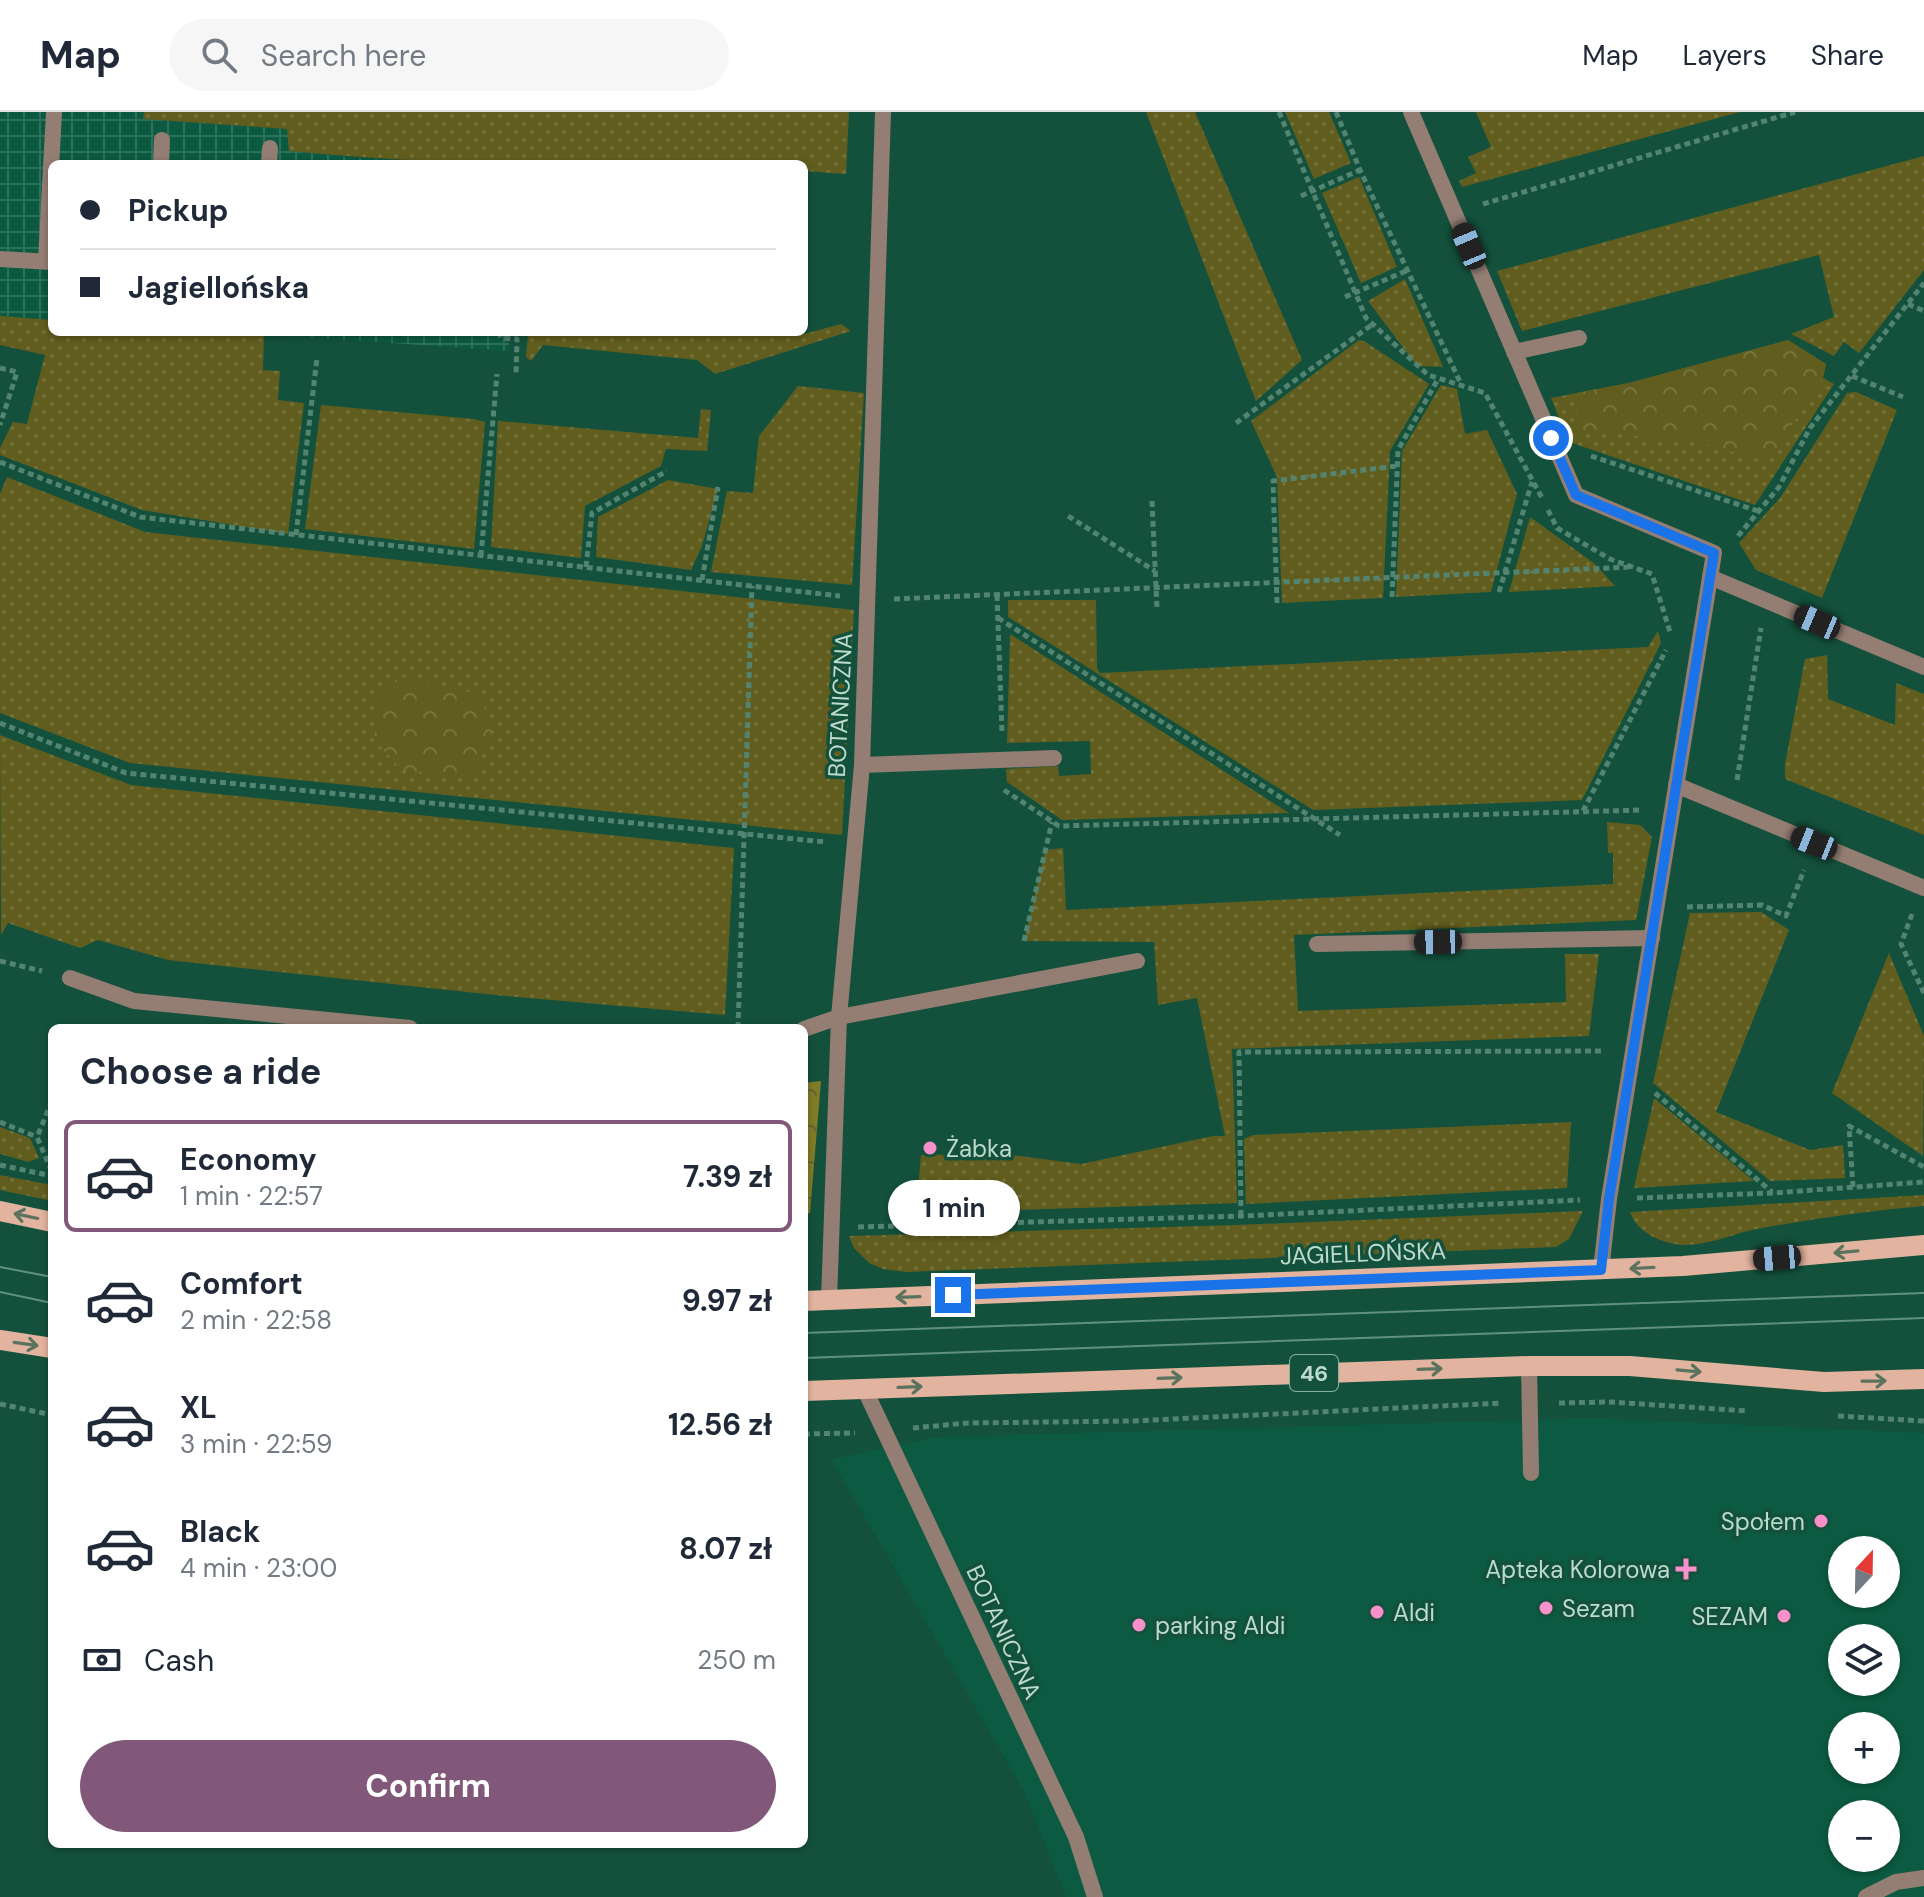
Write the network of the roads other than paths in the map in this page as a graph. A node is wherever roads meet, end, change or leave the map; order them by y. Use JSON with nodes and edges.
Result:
{"nodes":[{"id":1,"x":54,"y":112,"type":"edge"},
{"id":2,"x":883,"y":112,"type":"edge"},
{"id":3,"x":1411,"y":112,"type":"edge"},
{"id":4,"x":162,"y":140,"type":"dead end"},
{"id":5,"x":52,"y":160,"type":"edge"},
{"id":6,"x":161,"y":160,"type":"edge"},
{"id":7,"x":0,"y":259,"type":"edge"},
{"id":8,"x":48,"y":262,"type":"edge"},
{"id":9,"x":1579,"y":338,"type":"dead end"},
{"id":10,"x":1514,"y":352,"type":"junction"},
{"id":11,"x":1710,"y":577,"type":"junction"},
{"id":12,"x":1924,"y":667,"type":"edge"},
{"id":13,"x":1054,"y":758,"type":"dead end"},
{"id":14,"x":862,"y":765,"type":"junction"},
{"id":15,"x":1676,"y":785,"type":"junction"},
{"id":16,"x":1924,"y":888,"type":"edge"},
{"id":17,"x":1652,"y":938,"type":"junction"},
{"id":18,"x":1317,"y":944,"type":"dead end"},
{"id":19,"x":1137,"y":961,"type":"dead end"},
{"id":20,"x":70,"y":978,"type":"road end"},
{"id":21,"x":839,"y":1017,"type":"junction"},
{"id":22,"x":369,"y":1024,"type":"edge"},
{"id":23,"x":808,"y":1028,"type":"edge"},
{"id":24,"x":0,"y":1211,"type":"edge"},
{"id":25,"x":48,"y":1221,"type":"edge"},
{"id":26,"x":1924,"y":1245,"type":"edge"},
{"id":27,"x":1601,"y":1270,"type":"junction"},
{"id":28,"x":829,"y":1300,"type":"junction"},
{"id":29,"x":808,"y":1301,"type":"edge"},
{"id":30,"x":0,"y":1340,"type":"edge"},
{"id":31,"x":48,"y":1347,"type":"edge"},
{"id":32,"x":1529,"y":1366,"type":"junction"},
{"id":33,"x":1924,"y":1379,"type":"edge"},
{"id":34,"x":864,"y":1388,"type":"junction"},
{"id":35,"x":808,"y":1391,"type":"edge"},
{"id":36,"x":1531,"y":1473,"type":"dead end"},
{"id":37,"x":1924,"y":1878,"type":"edge"},
{"id":38,"x":1095,"y":1897,"type":"edge"},
{"id":39,"x":1866,"y":1897,"type":"edge"}],
"edges":[{"from":1,"to":5,"type":"street"},
{"from":2,"to":14,"type":"street","name":"BOTANICZNA"},
{"from":3,"to":10,"type":"street"},
{"from":4,"to":6,"type":"street"},
{"from":7,"to":8,"type":"street"},
{"from":9,"to":10,"type":"street"},
{"from":10,"to":11,"type":"street"},
{"from":11,"to":12,"type":"street"},
{"from":11,"to":15,"type":"street"},
{"from":13,"to":14,"type":"street"},
{"from":14,"to":21,"type":"street","name":"BOTANICZNA"},
{"from":15,"to":16,"type":"street"},
{"from":15,"to":17,"type":"street"},
{"from":17,"to":18,"type":"street"},
{"from":17,"to":27,"type":"street"},
{"from":19,"to":21,"type":"street"},
{"from":20,"to":22,"type":"street"},
{"from":21,"to":23,"type":"street"},
{"from":21,"to":28,"type":"street","name":"BOTANICZNA"},
{"from":25,"to":24,"type":"main road","one_way":true},
{"from":26,"to":27,"type":"main road","name":"JAGIELLOŃSKA","one_way":true},
{"from":27,"to":28,"type":"main road","name":"JAGIELLOŃSKA","one_way":true},
{"from":28,"to":29,"type":"main road","name":"JAGIELLOŃSKA"},
{"from":30,"to":31,"type":"main road","one_way":true},
{"from":32,"to":33,"type":"main road","number":"46","one_way":true},
{"from":34,"to":32,"type":"main road","number":"46","one_way":true},
{"from":32,"to":36,"type":"street"},
{"from":34,"to":35,"type":"main road","number":"46"},
{"from":34,"to":38,"type":"street","name":"BOTANICZNA"},
{"from":37,"to":39,"type":"street"}]}
